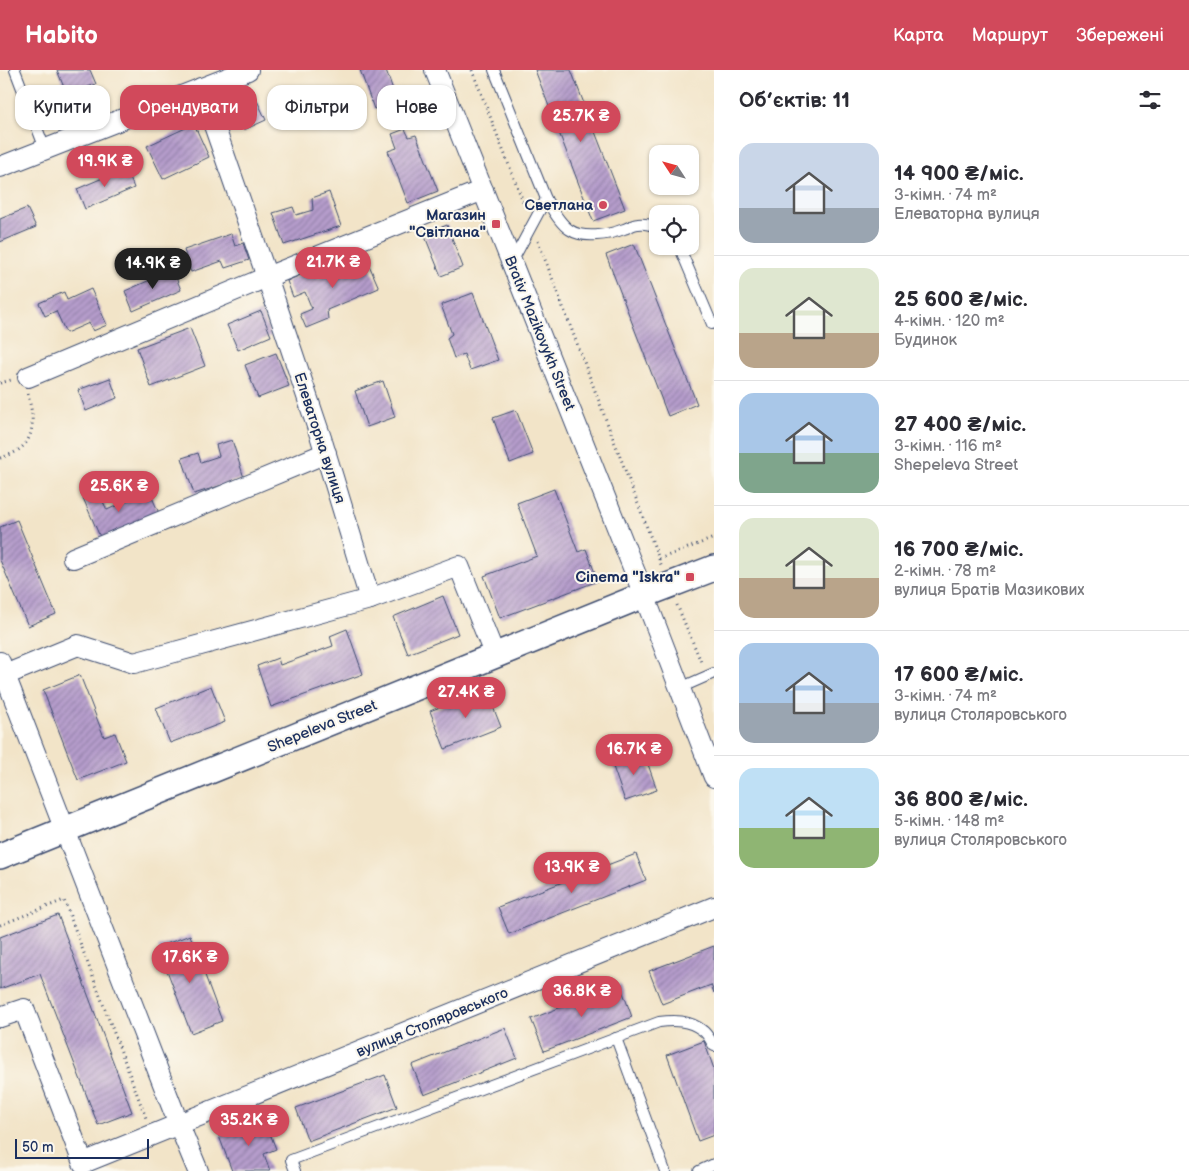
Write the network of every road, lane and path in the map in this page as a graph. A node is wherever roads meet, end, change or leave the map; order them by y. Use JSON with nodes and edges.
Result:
{"nodes":[{"id":1,"x":15,"y":70,"type":"edge"},
{"id":2,"x":248,"y":70,"type":"edge"},
{"id":3,"x":435,"y":70,"type":"edge"},
{"id":4,"x":472,"y":70,"type":"edge"},
{"id":5,"x":494,"y":70,"type":"edge"},
{"id":6,"x":209,"y":85,"type":"edge"},
{"id":7,"x":120,"y":120,"type":"edge"},
{"id":8,"x":216,"y":130,"type":"edge"},
{"id":9,"x":45,"y":150,"type":"junction"},
{"id":10,"x":0,"y":167,"type":"edge"},
{"id":11,"x":483,"y":190,"type":"junction"},
{"id":12,"x":546,"y":199,"type":"junction"},
{"id":13,"x":532,"y":226,"type":"junction"},
{"id":14,"x":649,"y":226,"type":"edge"},
{"id":15,"x":683,"y":255,"type":"edge"},
{"id":16,"x":512,"y":262,"type":"junction"},
{"id":17,"x":267,"y":277,"type":"junction"},
{"id":18,"x":714,"y":323,"type":"edge"},
{"id":19,"x":28,"y":377,"type":"joint"},
{"id":20,"x":326,"y":453,"type":"junction"},
{"id":21,"x":0,"y":458,"type":"edge"},
{"id":22,"x":714,"y":538,"type":"edge"},
{"id":23,"x":73,"y":558,"type":"dead end"},
{"id":24,"x":659,"y":560,"type":"junction"},
{"id":25,"x":714,"y":568,"type":"edge"},
{"id":26,"x":669,"y":586,"type":"junction"},
{"id":27,"x":644,"y":595,"type":"junction"},
{"id":28,"x":370,"y":599,"type":"junction"},
{"id":29,"x":495,"y":656,"type":"junction"},
{"id":30,"x":2,"y":669,"type":"edge"},
{"id":31,"x":711,"y":675,"type":"edge"},
{"id":32,"x":680,"y":688,"type":"junction"},
{"id":33,"x":714,"y":777,"type":"edge"},
{"id":34,"x":66,"y":830,"type":"junction"},
{"id":35,"x":0,"y":856,"type":"edge"},
{"id":36,"x":714,"y":907,"type":"edge"},
{"id":37,"x":0,"y":925,"type":"edge"},
{"id":38,"x":0,"y":1017,"type":"edge"},
{"id":39,"x":616,"y":1038,"type":"junction"},
{"id":40,"x":714,"y":1046,"type":"edge"},
{"id":41,"x":179,"y":1124,"type":"junction"},
{"id":42,"x":152,"y":1135,"type":"junction"},
{"id":43,"x":714,"y":1164,"type":"edge"},
{"id":44,"x":198,"y":1171,"type":"edge"},
{"id":45,"x":295,"y":1171,"type":"edge"},
{"id":46,"x":665,"y":1171,"type":"edge"},
{"id":47,"x":699,"y":1171,"type":"edge"}],
"edges":[{"from":1,"to":9,"type":"lane"},
{"from":2,"to":6,"type":"street"},
{"from":3,"to":11,"type":"street","name":"Brativ Mazikovykh Street"},
{"from":4,"to":13,"type":"path"},
{"from":5,"to":12,"type":"lane"},
{"from":7,"to":9,"type":"street"},
{"from":8,"to":17,"type":"street","name":"Елеваторна вулиця"},
{"from":9,"to":10,"type":"street"},
{"from":11,"to":16,"type":"street","name":"Brativ Mazikovykh Street"},
{"from":11,"to":17,"type":"street"},
{"from":12,"to":13,"type":"lane"},
{"from":12,"to":14,"type":"lane"},
{"from":13,"to":16,"type":"lane"},
{"from":13,"to":24,"type":"path"},
{"from":15,"to":18,"type":"lane"},
{"from":16,"to":27,"type":"street","name":"Brativ Mazikovykh Street"},
{"from":17,"to":19,"type":"street"},
{"from":17,"to":20,"type":"street","name":"Елеваторна вулиця"},
{"from":19,"to":21,"type":"path"},
{"from":20,"to":23,"type":"street"},
{"from":20,"to":28,"type":"street","name":"Елеваторна вулиця"},
{"from":22,"to":24,"type":"path"},
{"from":24,"to":26,"type":"path"},
{"from":25,"to":26,"type":"street","name":"Shepeleva Street"},
{"from":26,"to":27,"type":"street","name":"Shepeleva Street"},
{"from":26,"to":31,"type":"path"},
{"from":27,"to":29,"type":"street","name":"Shepeleva Street"},
{"from":27,"to":32,"type":"street","name":"Brativ Mazikovykh Street"},
{"from":28,"to":29,"type":"street"},
{"from":28,"to":30,"type":"street"},
{"from":29,"to":34,"type":"street","name":"Shepeleva Street"},
{"from":30,"to":34,"type":"street"},
{"from":31,"to":32,"type":"lane"},
{"from":32,"to":33,"type":"street","name":"Brativ Mazikovykh Street"},
{"from":34,"to":35,"type":"street","name":"Shepeleva Street"},
{"from":34,"to":41,"type":"street"},
{"from":36,"to":41,"type":"street","name":"вулиця Столяровського"},
{"from":37,"to":42,"type":"path"},
{"from":38,"to":42,"type":"street","name":"вулиця Столяровського"},
{"from":39,"to":40,"type":"lane"},
{"from":39,"to":45,"type":"lane"},
{"from":39,"to":46,"type":"lane"},
{"from":41,"to":42,"type":"street","name":"вулиця Столяровського"},
{"from":41,"to":44,"type":"street"},
{"from":43,"to":47,"type":"lane"}]}
